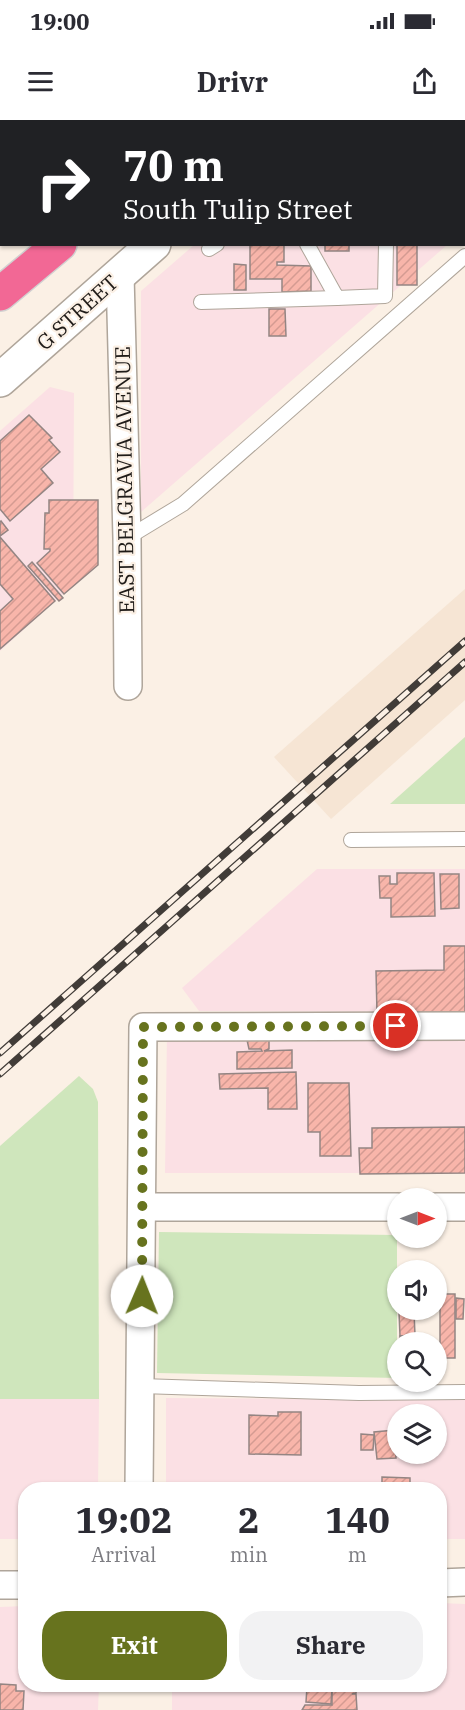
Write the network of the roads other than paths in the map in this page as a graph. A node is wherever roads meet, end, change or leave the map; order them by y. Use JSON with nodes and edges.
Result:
{"nodes":[{"id":1,"x":58,"y":246,"type":"edge"},
{"id":2,"x":152,"y":246,"type":"edge"},
{"id":3,"x":308,"y":246,"type":"edge"},
{"id":4,"x":386,"y":246,"type":"edge"},
{"id":5,"x":465,"y":256,"type":"edge"},
{"id":6,"x":120,"y":274,"type":"junction"},
{"id":7,"x":0,"y":294,"type":"edge"},
{"id":8,"x":337,"y":298,"type":"junction"},
{"id":9,"x":201,"y":302,"type":"dead end"},
{"id":10,"x":0,"y":380,"type":"edge"},
{"id":11,"x":127,"y":538,"type":"junction"},
{"id":12,"x":128,"y":686,"type":"dead end"},
{"id":13,"x":465,"y":839,"type":"edge"},
{"id":14,"x":351,"y":840,"type":"dead end"},
{"id":15,"x":465,"y":1026,"type":"edge"},
{"id":16,"x":143,"y":1207,"type":"junction"},
{"id":17,"x":387,"y":1207,"type":"edge"},
{"id":18,"x":447,"y":1207,"type":"edge"},
{"id":19,"x":465,"y":1207,"type":"edge"},
{"id":20,"x":141,"y":1386,"type":"junction"},
{"id":21,"x":465,"y":1392,"type":"edge"},
{"id":22,"x":139,"y":1482,"type":"edge"},
{"id":23,"x":465,"y":1582,"type":"edge"},
{"id":24,"x":447,"y":1583,"type":"edge"},
{"id":25,"x":0,"y":1585,"type":"edge"},
{"id":26,"x":18,"y":1585,"type":"edge"}],
"edges":[{"from":1,"to":7,"type":"highway"},
{"from":2,"to":6,"type":"street","name":"G STREET"},
{"from":3,"to":8,"type":"lane"},
{"from":4,"to":8,"type":"lane"},
{"from":5,"to":11,"type":"lane"},
{"from":6,"to":10,"type":"street","name":"G STREET"},
{"from":6,"to":11,"type":"street","name":"EAST BELGRAVIA AVENUE"},
{"from":8,"to":9,"type":"lane"},
{"from":11,"to":12,"type":"street","name":"EAST BELGRAVIA AVENUE"},
{"from":13,"to":14,"type":"lane"},
{"from":15,"to":16,"type":"street"},
{"from":16,"to":17,"type":"street"},
{"from":16,"to":20,"type":"street"},
{"from":18,"to":19,"type":"street"},
{"from":20,"to":21,"type":"lane"},
{"from":20,"to":22,"type":"street"},
{"from":23,"to":24,"type":"street"},
{"from":25,"to":26,"type":"street"}]}
